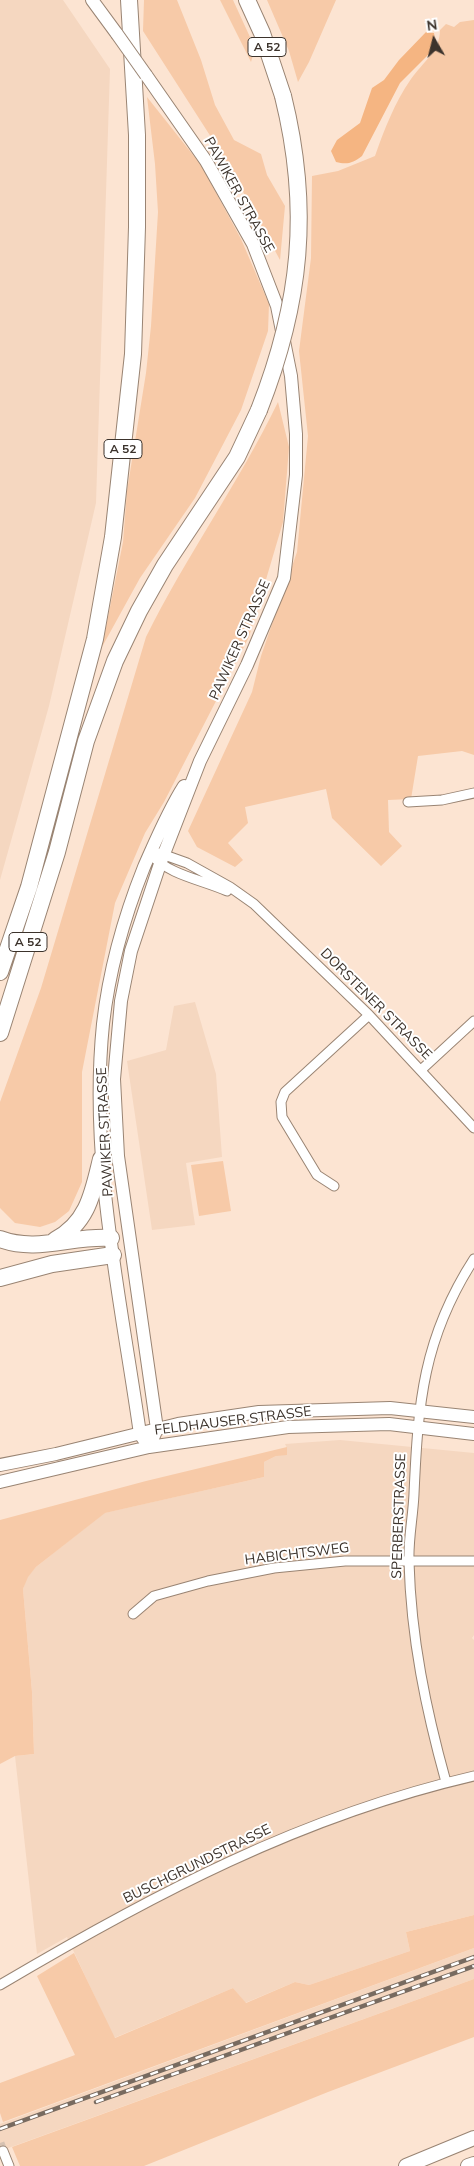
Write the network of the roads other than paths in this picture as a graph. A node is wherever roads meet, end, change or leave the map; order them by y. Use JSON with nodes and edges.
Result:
{"nodes":[{"id":1,"x":92,"y":0,"type":"edge"},
{"id":2,"x":99,"y":0,"type":"edge"},
{"id":3,"x":129,"y":0,"type":"edge"},
{"id":4,"x":247,"y":0,"type":"edge"},
{"id":5,"x":117,"y":34,"type":"junction"},
{"id":6,"x":200,"y":761,"type":"junction"},
{"id":7,"x":474,"y":794,"type":"edge"},
{"id":8,"x":408,"y":802,"type":"dead end"},
{"id":9,"x":150,"y":854,"type":"junction"},
{"id":10,"x":162,"y":859,"type":"junction"},
{"id":11,"x":254,"y":904,"type":"junction"},
{"id":12,"x":0,"y":972,"type":"edge"},
{"id":13,"x":369,"y":1014,"type":"junction"},
{"id":14,"x":474,"y":1021,"type":"edge"},
{"id":15,"x":0,"y":1033,"type":"edge"},
{"id":16,"x":421,"y":1070,"type":"junction"},
{"id":17,"x":474,"y":1128,"type":"edge"},
{"id":18,"x":101,"y":1159,"type":"junction"},
{"id":19,"x":334,"y":1186,"type":"dead end"},
{"id":20,"x":111,"y":1238,"type":"junction"},
{"id":21,"x":0,"y":1239,"type":"edge"},
{"id":22,"x":49,"y":1244,"type":"junction"},
{"id":23,"x":130,"y":1244,"type":"junction"},
{"id":24,"x":114,"y":1255,"type":"junction"},
{"id":25,"x":474,"y":1259,"type":"edge"},
{"id":26,"x":0,"y":1278,"type":"edge"},
{"id":27,"x":420,"y":1410,"type":"junction"},
{"id":28,"x":474,"y":1417,"type":"edge"},
{"id":29,"x":417,"y":1428,"type":"junction"},
{"id":30,"x":157,"y":1430,"type":"junction"},
{"id":31,"x":140,"y":1434,"type":"junction"},
{"id":32,"x":474,"y":1434,"type":"edge"},
{"id":33,"x":149,"y":1447,"type":"junction"},
{"id":34,"x":0,"y":1465,"type":"edge"},
{"id":35,"x":0,"y":1482,"type":"edge"},
{"id":36,"x":409,"y":1560,"type":"junction"},
{"id":37,"x":474,"y":1561,"type":"edge"},
{"id":38,"x":132,"y":1614,"type":"dead end"},
{"id":39,"x":474,"y":1776,"type":"edge"},
{"id":40,"x":446,"y":1782,"type":"junction"},
{"id":41,"x":0,"y":1984,"type":"edge"},
{"id":42,"x":474,"y":2138,"type":"edge"},
{"id":43,"x":3,"y":2151,"type":"dead end"},
{"id":44,"x":474,"y":2164,"type":"edge"},
{"id":45,"x":9,"y":2166,"type":"edge"},
{"id":46,"x":406,"y":2166,"type":"edge"},
{"id":47,"x":468,"y":2166,"type":"edge"}],
"edges":[{"from":1,"to":5,"type":"street","name":"PAWIKER STRASSE"},
{"from":2,"to":5,"type":"street","name":"PAWIKER STRASSE"},
{"from":3,"to":12,"type":"highway","number":"A 52"},
{"from":4,"to":15,"type":"highway","number":"A 52","bridge":true},
{"from":5,"to":6,"type":"street","name":"PAWIKER STRASSE","bridge":true},
{"from":6,"to":9,"type":"street","name":"PAWIKER STRASSE"},
{"from":6,"to":10,"type":"street","name":"PAWIKER STRASSE"},
{"from":7,"to":8,"type":"street"},
{"from":9,"to":10,"type":"street","name":"DORSTENER STRASSE"},
{"from":9,"to":18,"type":"street","name":"PAWIKER STRASSE"},
{"from":10,"to":11,"type":"street","name":"DORSTENER STRASSE"},
{"from":10,"to":11,"type":"street","name":"DORSTENER STRASSE"},
{"from":10,"to":23,"type":"street","name":"PAWIKER STRASSE"},
{"from":11,"to":13,"type":"street","name":"DORSTENER STRASSE"},
{"from":13,"to":16,"type":"street","name":"DORSTENER STRASSE"},
{"from":13,"to":19,"type":"street"},
{"from":14,"to":16,"type":"street"},
{"from":16,"to":17,"type":"street","name":"DORSTENER STRASSE"},
{"from":18,"to":20,"type":"street","name":"PAWIKER STRASSE"},
{"from":18,"to":22,"type":"highway"},
{"from":20,"to":22,"type":"highway"},
{"from":20,"to":23,"type":"street"},
{"from":20,"to":24,"type":"street","name":"PAWIKER STRASSE"},
{"from":21,"to":22,"type":"highway"},
{"from":23,"to":24,"type":"street"},
{"from":23,"to":30,"type":"street","name":"PAWIKER STRASSE"},
{"from":24,"to":26,"type":"highway"},
{"from":24,"to":31,"type":"street","name":"PAWIKER STRASSE"},
{"from":25,"to":27,"type":"street","name":"SPERBERSTRASSE"},
{"from":27,"to":28,"type":"street","name":"FELDHAUSER STRASSE"},
{"from":27,"to":29,"type":"street","name":"SPERBERSTRASSE"},
{"from":27,"to":30,"type":"street","name":"FELDHAUSER STRASSE"},
{"from":29,"to":32,"type":"street","name":"FELDHAUSER STRASSE"},
{"from":29,"to":33,"type":"street","name":"FELDHAUSER STRASSE"},
{"from":29,"to":36,"type":"street","name":"SPERBERSTRASSE"},
{"from":30,"to":31,"type":"street","name":"FELDHAUSER STRASSE"},
{"from":30,"to":33,"type":"street"},
{"from":31,"to":33,"type":"street","name":"PAWIKER STRASSE"},
{"from":31,"to":34,"type":"street","name":"FELDHAUSER STRASSE"},
{"from":33,"to":35,"type":"street","name":"FELDHAUSER STRASSE"},
{"from":36,"to":37,"type":"street","name":"HABICHTSWEG"},
{"from":36,"to":38,"type":"street","name":"HABICHTSWEG"},
{"from":36,"to":40,"type":"street","name":"SPERBERSTRASSE"},
{"from":39,"to":40,"type":"street","name":"BUSCHGRUNDSTRASSE"},
{"from":40,"to":41,"type":"street","name":"BUSCHGRUNDSTRASSE"},
{"from":42,"to":46,"type":"main road"},
{"from":43,"to":45,"type":"street"},
{"from":44,"to":47,"type":"main road"}]}
